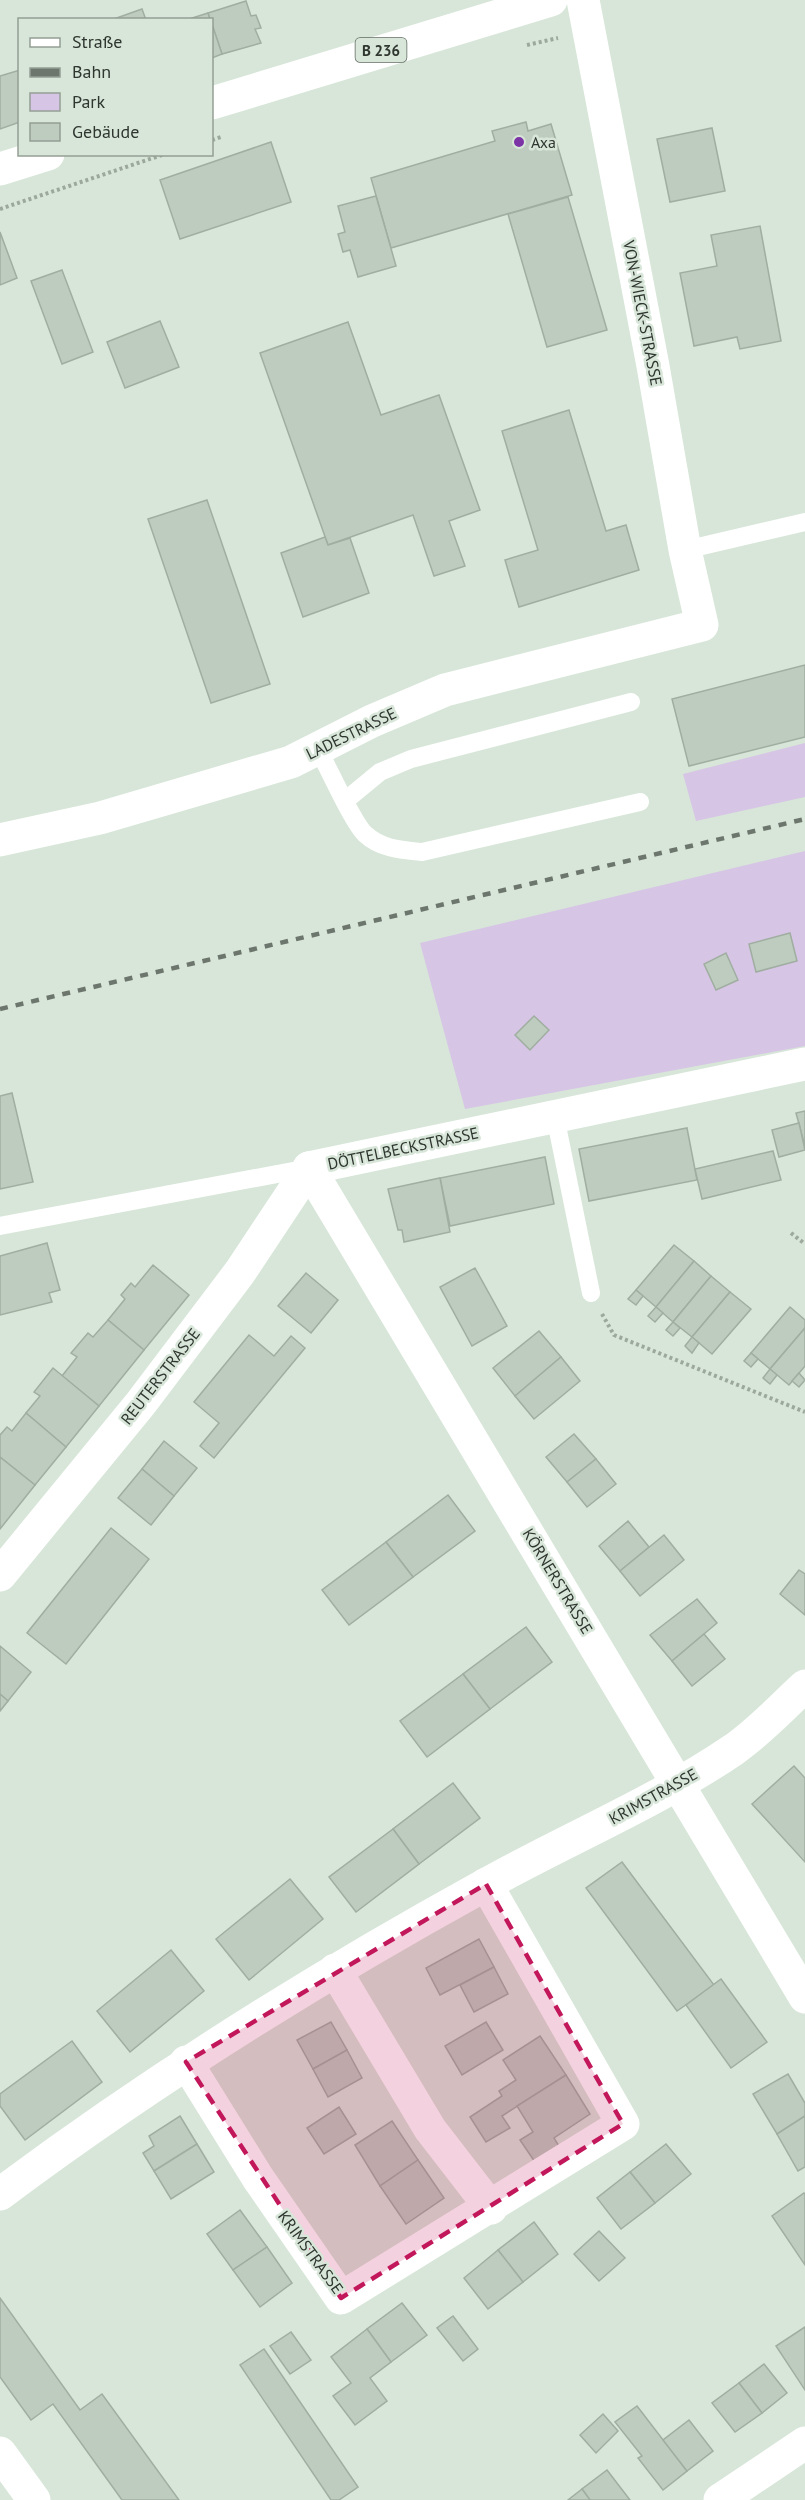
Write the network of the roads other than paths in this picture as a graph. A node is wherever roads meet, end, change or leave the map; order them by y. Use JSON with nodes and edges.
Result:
{"nodes":[{"id":1,"x":551,"y":0,"type":"edge"},
{"id":2,"x":583,"y":0,"type":"edge"},
{"id":3,"x":213,"y":102,"type":"edge"},
{"id":4,"x":42,"y":156,"type":"edge"},
{"id":5,"x":0,"y":169,"type":"edge"},
{"id":6,"x":805,"y":522,"type":"edge"},
{"id":7,"x":686,"y":550,"type":"junction"},
{"id":8,"x":702,"y":625,"type":"joint"},
{"id":9,"x":631,"y":702,"type":"dead end"},
{"id":10,"x":318,"y":749,"type":"junction"},
{"id":11,"x":346,"y":800,"type":"junction"},
{"id":12,"x":640,"y":802,"type":"dead end"},
{"id":13,"x":0,"y":840,"type":"edge"},
{"id":14,"x":805,"y":1064,"type":"edge"},
{"id":15,"x":555,"y":1116,"type":"junction"},
{"id":16,"x":309,"y":1168,"type":"junction"},
{"id":17,"x":0,"y":1226,"type":"edge"},
{"id":18,"x":591,"y":1293,"type":"road end"},
{"id":19,"x":0,"y":1575,"type":"edge"},
{"id":20,"x":805,"y":1686,"type":"edge"},
{"id":21,"x":679,"y":1784,"type":"junction"},
{"id":22,"x":486,"y":1884,"type":"junction"},
{"id":23,"x":335,"y":1970,"type":"junction"},
{"id":24,"x":805,"y":1997,"type":"edge"},
{"id":25,"x":186,"y":2062,"type":"junction"},
{"id":26,"x":0,"y":2194,"type":"edge"},
{"id":27,"x":491,"y":2208,"type":"junction"},
{"id":28,"x":805,"y":2443,"type":"edge"},
{"id":29,"x":0,"y":2453,"type":"edge"},
{"id":30,"x":34,"y":2500,"type":"edge"},
{"id":31,"x":720,"y":2500,"type":"edge"}],
"edges":[{"from":1,"to":3,"type":"street","number":"B 236"},
{"from":2,"to":7,"type":"street","name":"VON-WIECK-STRASSE"},
{"from":4,"to":5,"type":"street"},
{"from":6,"to":7,"type":"lane"},
{"from":7,"to":8,"type":"street","name":"VON-WIECK-STRASSE"},
{"from":8,"to":10,"type":"street","name":"LADESTRASSE"},
{"from":9,"to":11,"type":"lane"},
{"from":10,"to":11,"type":"lane"},
{"from":10,"to":13,"type":"street","name":"LADESTRASSE"},
{"from":11,"to":12,"type":"lane"},
{"from":14,"to":15,"type":"street","name":"DÖTTELBECKSTRASSE"},
{"from":15,"to":16,"type":"street","name":"DÖTTELBECKSTRASSE"},
{"from":15,"to":18,"type":"lane"},
{"from":16,"to":17,"type":"lane","name":"DÖTTELBECKSTRASSE"},
{"from":16,"to":19,"type":"street","name":"REUTERSTRASSE"},
{"from":16,"to":21,"type":"street","name":"KÖRNERSTRASSE"},
{"from":20,"to":21,"type":"street","name":"KRIMSTRASSE"},
{"from":21,"to":22,"type":"street","name":"KRIMSTRASSE"},
{"from":21,"to":24,"type":"street","name":"KÖRNERSTRASSE"},
{"from":22,"to":23,"type":"street","name":"KRIMSTRASSE"},
{"from":22,"to":27,"type":"street","name":"KRIMSTRASSE"},
{"from":23,"to":25,"type":"street","name":"KRIMSTRASSE"},
{"from":23,"to":27,"type":"street"},
{"from":25,"to":26,"type":"street","name":"KRIMSTRASSE"},
{"from":25,"to":27,"type":"street","name":"KRIMSTRASSE"},
{"from":28,"to":31,"type":"street"},
{"from":29,"to":30,"type":"street"}]}
